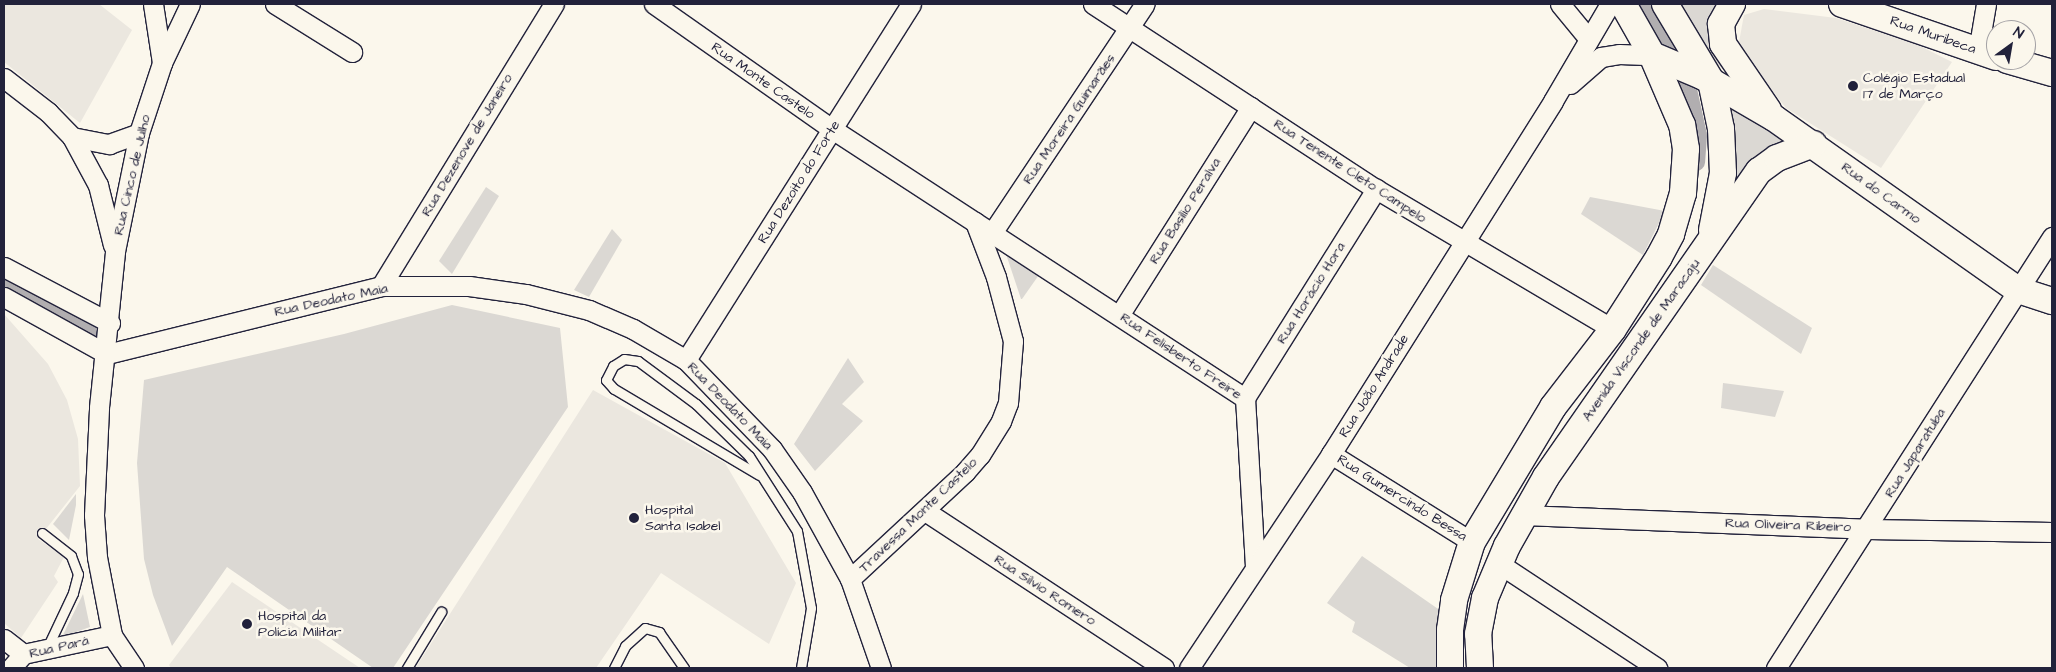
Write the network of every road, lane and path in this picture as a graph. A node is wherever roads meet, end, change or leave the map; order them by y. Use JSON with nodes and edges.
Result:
{"nodes":[{"id":1,"x":153,"y":4,"type":"edge"},
{"id":2,"x":190,"y":4,"type":"edge"},
{"id":3,"x":275,"y":4,"type":"edge"},
{"id":4,"x":554,"y":4,"type":"edge"},
{"id":5,"x":654,"y":4,"type":"edge"},
{"id":6,"x":911,"y":4,"type":"edge"},
{"id":7,"x":1093,"y":4,"type":"edge"},
{"id":8,"x":1146,"y":4,"type":"edge"},
{"id":9,"x":1560,"y":4,"type":"edge"},
{"id":10,"x":1610,"y":4,"type":"edge"},
{"id":11,"x":1623,"y":4,"type":"edge"},
{"id":12,"x":1665,"y":4,"type":"edge"},
{"id":13,"x":1732,"y":4,"type":"edge"},
{"id":14,"x":1842,"y":4,"type":"edge"},
{"id":15,"x":1986,"y":4,"type":"edge"},
{"id":16,"x":1986,"y":20,"type":"edge"},
{"id":17,"x":1131,"y":28,"type":"junction"},
{"id":18,"x":1588,"y":38,"type":"junction"},
{"id":19,"x":352,"y":52,"type":"dead end"},
{"id":20,"x":1986,"y":54,"type":"edge"},
{"id":21,"x":1660,"y":58,"type":"junction"},
{"id":22,"x":162,"y":63,"type":"junction"},
{"id":23,"x":2036,"y":68,"type":"edge"},
{"id":24,"x":2052,"y":73,"type":"edge"},
{"id":25,"x":4,"y":78,"type":"edge"},
{"id":26,"x":1706,"y":78,"type":"junction"},
{"id":27,"x":1553,"y":101,"type":"junction"},
{"id":28,"x":1251,"y":107,"type":"junction"},
{"id":29,"x":1774,"y":118,"type":"junction"},
{"id":30,"x":832,"y":129,"type":"junction"},
{"id":31,"x":140,"y":133,"type":"junction"},
{"id":32,"x":72,"y":138,"type":"junction"},
{"id":33,"x":1813,"y":144,"type":"junction"},
{"id":34,"x":1376,"y":189,"type":"junction"},
{"id":35,"x":975,"y":222,"type":"junction"},
{"id":36,"x":992,"y":233,"type":"junction"},
{"id":37,"x":2052,"y":237,"type":"edge"},
{"id":38,"x":1465,"y":243,"type":"junction"},
{"id":39,"x":1709,"y":243,"type":"junction"},
{"id":40,"x":115,"y":252,"type":"junction"},
{"id":41,"x":4,"y":267,"type":"edge"},
{"id":42,"x":381,"y":286,"type":"junction"},
{"id":43,"x":2018,"y":290,"type":"junction"},
{"id":44,"x":4,"y":297,"type":"edge"},
{"id":45,"x":2052,"y":301,"type":"edge"},
{"id":46,"x":1120,"y":314,"type":"junction"},
{"id":47,"x":110,"y":323,"type":"junction"},
{"id":48,"x":1612,"y":329,"type":"junction"},
{"id":49,"x":106,"y":354,"type":"junction"},
{"id":50,"x":686,"y":360,"type":"junction"},
{"id":51,"x":1245,"y":398,"type":"junction"},
{"id":52,"x":1332,"y":454,"type":"junction"},
{"id":53,"x":759,"y":475,"type":"junction"},
{"id":54,"x":925,"y":512,"type":"junction"},
{"id":55,"x":1523,"y":515,"type":"junction"},
{"id":56,"x":1867,"y":529,"type":"junction"},
{"id":57,"x":2052,"y":532,"type":"edge"},
{"id":58,"x":42,"y":533,"type":"dead end"},
{"id":59,"x":1472,"y":542,"type":"junction"},
{"id":60,"x":1498,"y":563,"type":"junction"},
{"id":61,"x":1255,"y":567,"type":"junction"},
{"id":62,"x":850,"y":579,"type":"junction"},
{"id":63,"x":441,"y":612,"type":"dead end"},
{"id":64,"x":112,"y":635,"type":"junction"},
{"id":65,"x":4,"y":639,"type":"edge"},
{"id":66,"x":46,"y":650,"type":"junction"},
{"id":67,"x":17,"y":661,"type":"edge"},
{"id":68,"x":134,"y":668,"type":"edge"},
{"id":69,"x":407,"y":668,"type":"edge"},
{"id":70,"x":614,"y":668,"type":"edge"},
{"id":71,"x":684,"y":668,"type":"edge"},
{"id":72,"x":801,"y":668,"type":"edge"},
{"id":73,"x":881,"y":668,"type":"edge"},
{"id":74,"x":1164,"y":668,"type":"edge"},
{"id":75,"x":1189,"y":668,"type":"edge"},
{"id":76,"x":1450,"y":668,"type":"edge"},
{"id":77,"x":1480,"y":668,"type":"edge"},
{"id":78,"x":1657,"y":668,"type":"edge"},
{"id":79,"x":1776,"y":668,"type":"edge"}],
"edges":[{"from":1,"to":22,"type":"street"},
{"from":2,"to":22,"type":"street","name":"Rua Cinco de Julho"},
{"from":3,"to":19,"type":"street"},
{"from":4,"to":42,"type":"street","name":"Rua Dezenove de Janeiro"},
{"from":5,"to":30,"type":"street","name":"Rua Monte Castelo"},
{"from":6,"to":30,"type":"street","name":"Rua Dezoito do Forte"},
{"from":7,"to":17,"type":"street","name":"Rua Tenente Cleto Campelo"},
{"from":8,"to":17,"type":"street","name":"Rua Moreira Guimarães"},
{"from":9,"to":18,"type":"street"},
{"from":10,"to":18,"type":"street","name":"Rua João Andrade"},
{"from":11,"to":21,"type":"main road"},
{"from":12,"to":26,"type":"main road","name":"Avenida Visconde de Maracaju"},
{"from":13,"to":29,"type":"main road"},
{"from":14,"to":20,"type":"main road","name":"Rua Muribeca"},
{"from":15,"to":16,"type":"street"},
{"from":17,"to":28,"type":"street","name":"Rua Tenente Cleto Campelo"},
{"from":17,"to":36,"type":"street","name":"Rua Moreira Guimarães"},
{"from":18,"to":27,"type":"street","name":"Rua João Andrade"},
{"from":21,"to":26,"type":"main road","name":"Rua do Carmo"},
{"from":21,"to":27,"type":"street","name":"Rua João Andrade"},
{"from":21,"to":48,"type":"main road"},
{"from":22,"to":31,"type":"street","name":"Rua Cinco de Julho"},
{"from":23,"to":24,"type":"main road"},
{"from":25,"to":32,"type":"street"},
{"from":26,"to":29,"type":"main road","name":"Rua do Carmo"},
{"from":26,"to":39,"type":"main road","name":"Avenida Visconde de Maracaju"},
{"from":27,"to":38,"type":"street","name":"Rua João Andrade"},
{"from":28,"to":34,"type":"street","name":"Rua Tenente Cleto Campelo"},
{"from":28,"to":46,"type":"street","name":"Rua Basilio Peralva"},
{"from":29,"to":33,"type":"main road","name":"Rua do Carmo"},
{"from":30,"to":35,"type":"street","name":"Rua Monte Castelo"},
{"from":30,"to":50,"type":"street","name":"Rua Dezoito do Forte"},
{"from":31,"to":32,"type":"street"},
{"from":31,"to":40,"type":"street","name":"Rua Cinco de Julho"},
{"from":32,"to":40,"type":"street"},
{"from":33,"to":39,"type":"main road"},
{"from":33,"to":43,"type":"main road","name":"Rua do Carmo"},
{"from":34,"to":38,"type":"street","name":"Rua Tenente Cleto Campelo"},
{"from":34,"to":51,"type":"street","name":"Rua Horácio Hora"},
{"from":35,"to":36,"type":"street","name":"Rua Felisberto Freire"},
{"from":35,"to":54,"type":"street","name":"Travessa Monte Castelo"},
{"from":36,"to":46,"type":"street","name":"Rua Felisberto Freire"},
{"from":37,"to":43,"type":"street","name":"Rua Japaratuba"},
{"from":38,"to":48,"type":"street","name":"Rua Tenente Cleto Campelo"},
{"from":38,"to":52,"type":"street","name":"Rua João Andrade"},
{"from":39,"to":55,"type":"main road","name":"Avenida Visconde de Maracaju"},
{"from":40,"to":47,"type":"street","name":"Rua Cinco de Julho"},
{"from":41,"to":47,"type":"street"},
{"from":42,"to":49,"type":"street","name":"Rua Deodato Maia"},
{"from":42,"to":50,"type":"street","name":"Rua Deodato Maia"},
{"from":43,"to":45,"type":"main road","name":"Rua do Carmo"},
{"from":43,"to":56,"type":"street","name":"Rua Japaratuba"},
{"from":44,"to":49,"type":"street"},
{"from":46,"to":51,"type":"street","name":"Rua Felisberto Freire"},
{"from":47,"to":49,"type":"street","name":"Rua Cinco de Julho"},
{"from":48,"to":59,"type":"main road"},
{"from":49,"to":64,"type":"street","name":"Rua Cinco de Julho"},
{"from":50,"to":62,"type":"street","name":"Rua Deodato Maia"},
{"from":51,"to":61,"type":"street","name":"Rua Felisberto Freire"},
{"from":52,"to":59,"type":"street","name":"Rua Gumercindo Bessa"},
{"from":52,"to":61,"type":"street","name":"Rua João Andrade"},
{"from":53,"to":53,"type":"lane"},
{"from":53,"to":72,"type":"lane"},
{"from":54,"to":62,"type":"street","name":"Travessa Monte Castelo"},
{"from":54,"to":74,"type":"street","name":"Rua Sílvio Romero"},
{"from":55,"to":56,"type":"street","name":"Rua Oliveira Ribeiro"},
{"from":55,"to":60,"type":"main road","name":"Avenida Visconde de Maracaju"},
{"from":56,"to":57,"type":"street","name":"Rua Oliveira Ribeiro"},
{"from":56,"to":79,"type":"street","name":"Rua Japaratuba"},
{"from":58,"to":66,"type":"lane"},
{"from":59,"to":76,"type":"main road"},
{"from":60,"to":77,"type":"main road","name":"Avenida Visconde de Maracaju"},
{"from":60,"to":78,"type":"street"},
{"from":61,"to":75,"type":"street","name":"Rua João Andrade"},
{"from":62,"to":73,"type":"street","name":"Rua Deodato Maia"},
{"from":63,"to":69,"type":"lane"},
{"from":64,"to":66,"type":"street","name":"Rua Pará"},
{"from":64,"to":68,"type":"street"},
{"from":65,"to":67,"type":"street"},
{"from":66,"to":67,"type":"street","name":"Rua Pará"},
{"from":70,"to":71,"type":"lane"}]}
